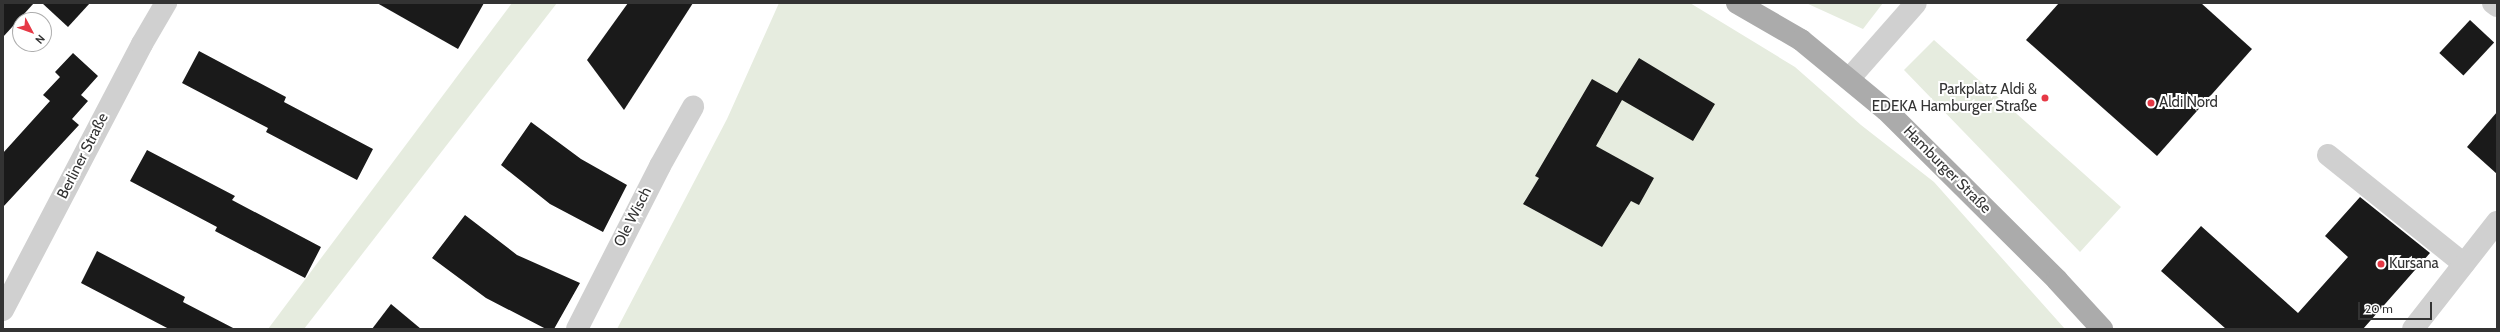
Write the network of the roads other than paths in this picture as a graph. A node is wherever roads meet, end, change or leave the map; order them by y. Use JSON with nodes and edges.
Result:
{"nodes":[{"id":1,"x":166,"y":3,"type":"edge"},
{"id":2,"x":1737,"y":3,"type":"edge"},
{"id":3,"x":1916,"y":3,"type":"edge"},
{"id":4,"x":2493,"y":3,"type":"edge"},
{"id":5,"x":2497,"y":6,"type":"edge"},
{"id":6,"x":1849,"y":79,"type":"junction"},
{"id":7,"x":694,"y":107,"type":"dead end"},
{"id":8,"x":2328,"y":155,"type":"dead end"},
{"id":9,"x":2497,"y":222,"type":"edge"},
{"id":10,"x":2464,"y":264,"type":"junction"},
{"id":11,"x":3,"y":310,"type":"edge"},
{"id":12,"x":576,"y":329,"type":"edge"},
{"id":13,"x":2102,"y":329,"type":"edge"},
{"id":14,"x":2413,"y":329,"type":"edge"}],
"edges":[{"from":1,"to":11,"type":"street","name":"Berliner Straße"},
{"from":2,"to":6,"type":"main road","name":"Hamburger Straße"},
{"from":3,"to":6,"type":"street"},
{"from":4,"to":5,"type":"street"},
{"from":6,"to":13,"type":"main road","name":"Hamburger Straße"},
{"from":7,"to":12,"type":"street","name":"Ole Wisch"},
{"from":8,"to":10,"type":"street"},
{"from":9,"to":10,"type":"street"},
{"from":10,"to":14,"type":"street"}]}
